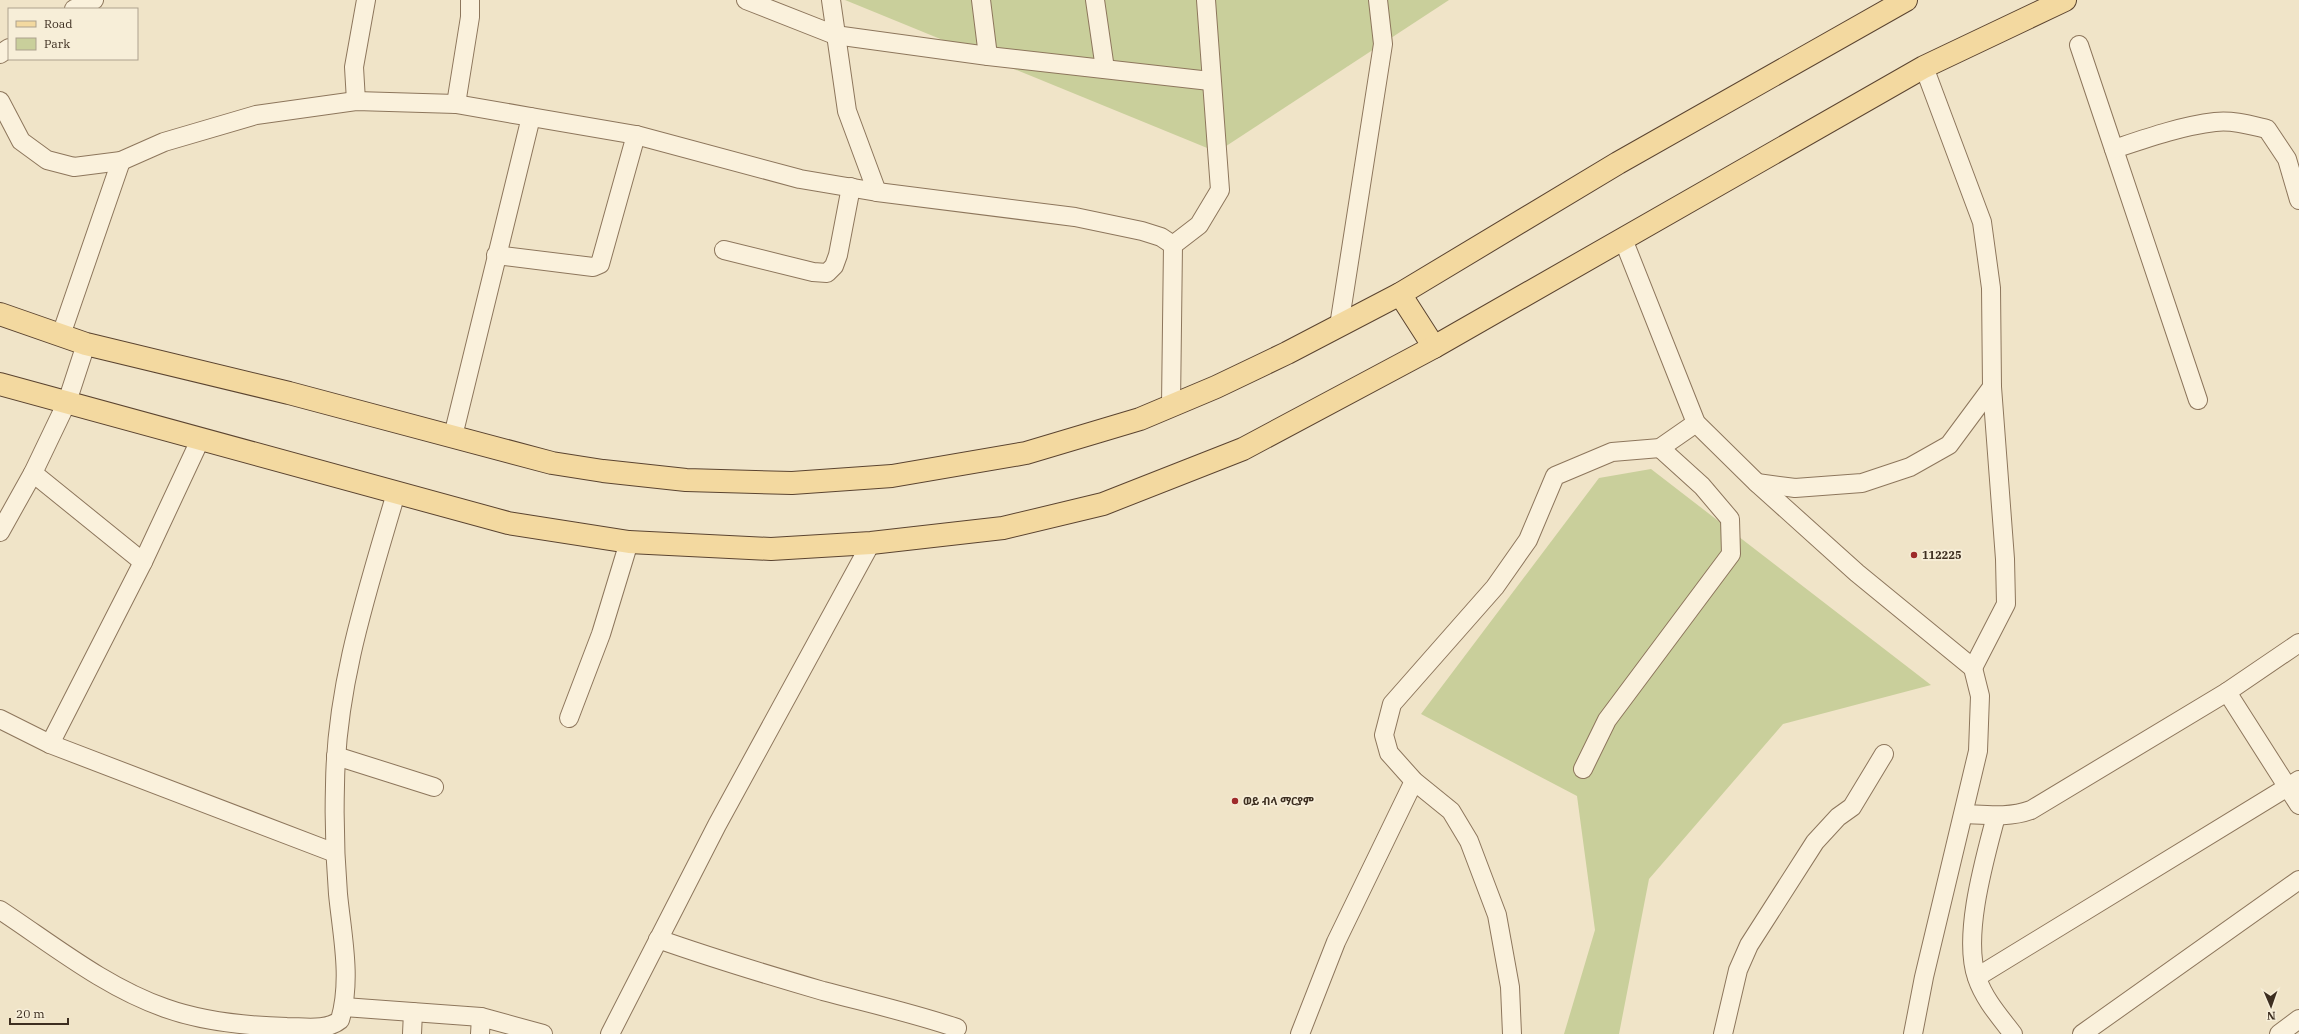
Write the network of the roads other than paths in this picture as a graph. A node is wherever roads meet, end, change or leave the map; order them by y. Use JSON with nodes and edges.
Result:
{"nodes":[{"id":1,"x":94,"y":0,"type":"edge"},
{"id":2,"x":366,"y":0,"type":"edge"},
{"id":3,"x":470,"y":0,"type":"edge"},
{"id":4,"x":746,"y":0,"type":"edge"},
{"id":5,"x":831,"y":0,"type":"edge"},
{"id":6,"x":981,"y":0,"type":"edge"},
{"id":7,"x":1095,"y":0,"type":"edge"},
{"id":8,"x":1206,"y":0,"type":"edge"},
{"id":9,"x":1906,"y":0,"type":"edge"},
{"id":10,"x":2065,"y":0,"type":"edge"},
{"id":11,"x":1382,"y":1,"type":"edge"},
{"id":12,"x":76,"y":8,"type":"edge"},
{"id":13,"x":835,"y":34,"type":"junction"},
{"id":14,"x":2080,"y":45,"type":"dead end"},
{"id":15,"x":988,"y":56,"type":"junction"},
{"id":16,"x":1924,"y":67,"type":"junction"},
{"id":17,"x":1105,"y":69,"type":"junction"},
{"id":18,"x":1210,"y":81,"type":"junction"},
{"id":19,"x":0,"y":101,"type":"edge"},
{"id":20,"x":356,"y":101,"type":"junction"},
{"id":21,"x":456,"y":104,"type":"junction"},
{"id":22,"x":531,"y":117,"type":"junction"},
{"id":23,"x":636,"y":135,"type":"junction"},
{"id":24,"x":2114,"y":149,"type":"junction"},
{"id":25,"x":121,"y":161,"type":"junction"},
{"id":26,"x":851,"y":187,"type":"junction"},
{"id":27,"x":877,"y":192,"type":"junction"},
{"id":28,"x":2299,"y":200,"type":"edge"},
{"id":29,"x":1623,"y":239,"type":"junction"},
{"id":30,"x":1172,"y":245,"type":"junction"},
{"id":31,"x":724,"y":250,"type":"dead end"},
{"id":32,"x":496,"y":255,"type":"junction"},
{"id":33,"x":1400,"y":294,"type":"junction"},
{"id":34,"x":0,"y":314,"type":"edge"},
{"id":35,"x":1339,"y":326,"type":"junction"},
{"id":36,"x":61,"y":335,"type":"junction"},
{"id":37,"x":86,"y":344,"type":"junction"},
{"id":38,"x":1434,"y":347,"type":"junction"},
{"id":39,"x":0,"y":384,"type":"edge"},
{"id":40,"x":1992,"y":387,"type":"junction"},
{"id":41,"x":2198,"y":400,"type":"dead end"},
{"id":42,"x":66,"y":402,"type":"junction"},
{"id":43,"x":1171,"y":405,"type":"junction"},
{"id":44,"x":1696,"y":423,"type":"junction"},
{"id":45,"x":453,"y":436,"type":"junction"},
{"id":46,"x":200,"y":440,"type":"junction"},
{"id":47,"x":1660,"y":448,"type":"junction"},
{"id":48,"x":33,"y":473,"type":"junction"},
{"id":49,"x":1757,"y":483,"type":"junction"},
{"id":50,"x":396,"y":493,"type":"junction"},
{"id":51,"x":0,"y":532,"type":"edge"},
{"id":52,"x":629,"y":542,"type":"junction"},
{"id":53,"x":871,"y":543,"type":"junction"},
{"id":54,"x":143,"y":562,"type":"junction"},
{"id":55,"x":2299,"y":643,"type":"edge"},
{"id":56,"x":1973,"y":668,"type":"junction"},
{"id":57,"x":2227,"y":692,"type":"junction"},
{"id":58,"x":569,"y":718,"type":"dead end"},
{"id":59,"x":0,"y":719,"type":"edge"},
{"id":60,"x":50,"y":744,"type":"junction"},
{"id":61,"x":1884,"y":754,"type":"dead end"},
{"id":62,"x":336,"y":756,"type":"junction"},
{"id":63,"x":1583,"y":769,"type":"dead end"},
{"id":64,"x":1414,"y":781,"type":"junction"},
{"id":65,"x":2294,"y":784,"type":"edge"},
{"id":66,"x":434,"y":787,"type":"dead end"},
{"id":67,"x":2299,"y":805,"type":"edge"},
{"id":68,"x":1964,"y":814,"type":"junction"},
{"id":69,"x":1996,"y":816,"type":"junction"},
{"id":70,"x":335,"y":853,"type":"junction"},
{"id":71,"x":2299,"y":880,"type":"edge"},
{"id":72,"x":0,"y":910,"type":"edge"},
{"id":73,"x":658,"y":939,"type":"junction"},
{"id":74,"x":1977,"y":977,"type":"junction"},
{"id":75,"x":344,"y":1007,"type":"junction"},
{"id":76,"x":413,"y":1012,"type":"junction"},
{"id":77,"x":2299,"y":1019,"type":"edge"},
{"id":78,"x":480,"y":1026,"type":"edge"},
{"id":79,"x":957,"y":1028,"type":"dead end"},
{"id":80,"x":412,"y":1034,"type":"edge"},
{"id":81,"x":543,"y":1034,"type":"edge"},
{"id":82,"x":610,"y":1034,"type":"edge"},
{"id":83,"x":1300,"y":1034,"type":"edge"},
{"id":84,"x":1512,"y":1034,"type":"edge"},
{"id":85,"x":1723,"y":1034,"type":"edge"},
{"id":86,"x":1913,"y":1034,"type":"edge"},
{"id":87,"x":2013,"y":1034,"type":"edge"},
{"id":88,"x":2082,"y":1034,"type":"edge"},
{"id":89,"x":2279,"y":1034,"type":"edge"}],
"edges":[{"from":1,"to":12,"type":"street"},
{"from":2,"to":20,"type":"street"},
{"from":3,"to":21,"type":"street"},
{"from":4,"to":13,"type":"street"},
{"from":5,"to":13,"type":"street"},
{"from":6,"to":15,"type":"street"},
{"from":7,"to":17,"type":"street"},
{"from":8,"to":18,"type":"street"},
{"from":9,"to":33,"type":"main road"},
{"from":10,"to":16,"type":"main road"},
{"from":11,"to":35,"type":"street"},
{"from":13,"to":15,"type":"street"},
{"from":13,"to":27,"type":"street"},
{"from":14,"to":24,"type":"street"},
{"from":15,"to":17,"type":"street"},
{"from":16,"to":29,"type":"main road"},
{"from":16,"to":40,"type":"street"},
{"from":17,"to":18,"type":"street"},
{"from":18,"to":30,"type":"street"},
{"from":19,"to":25,"type":"street"},
{"from":20,"to":21,"type":"street"},
{"from":20,"to":25,"type":"street"},
{"from":21,"to":22,"type":"street"},
{"from":22,"to":23,"type":"street"},
{"from":22,"to":32,"type":"street"},
{"from":23,"to":26,"type":"street"},
{"from":23,"to":32,"type":"street"},
{"from":24,"to":28,"type":"street"},
{"from":24,"to":41,"type":"street"},
{"from":25,"to":36,"type":"street"},
{"from":26,"to":27,"type":"street"},
{"from":26,"to":31,"type":"street"},
{"from":27,"to":30,"type":"street"},
{"from":29,"to":38,"type":"main road"},
{"from":29,"to":44,"type":"street"},
{"from":30,"to":43,"type":"street"},
{"from":32,"to":45,"type":"street"},
{"from":33,"to":35,"type":"main road"},
{"from":33,"to":38,"type":"main road"},
{"from":34,"to":36,"type":"main road"},
{"from":35,"to":43,"type":"main road"},
{"from":36,"to":37,"type":"main road"},
{"from":37,"to":42,"type":"street"},
{"from":37,"to":45,"type":"main road"},
{"from":38,"to":53,"type":"main road"},
{"from":39,"to":42,"type":"main road"},
{"from":40,"to":49,"type":"street"},
{"from":40,"to":56,"type":"street"},
{"from":42,"to":46,"type":"main road"},
{"from":42,"to":48,"type":"street"},
{"from":43,"to":45,"type":"main road"},
{"from":44,"to":47,"type":"street"},
{"from":44,"to":49,"type":"street"},
{"from":46,"to":50,"type":"main road"},
{"from":46,"to":54,"type":"street"},
{"from":47,"to":63,"type":"street"},
{"from":47,"to":64,"type":"street"},
{"from":48,"to":51,"type":"street"},
{"from":48,"to":54,"type":"street"},
{"from":49,"to":56,"type":"street"},
{"from":50,"to":52,"type":"main road"},
{"from":50,"to":62,"type":"street"},
{"from":52,"to":53,"type":"main road"},
{"from":52,"to":58,"type":"street"},
{"from":53,"to":73,"type":"street"},
{"from":54,"to":60,"type":"street"},
{"from":55,"to":57,"type":"street"},
{"from":56,"to":68,"type":"street"},
{"from":57,"to":65,"type":"street"},
{"from":57,"to":69,"type":"street"},
{"from":59,"to":60,"type":"street"},
{"from":60,"to":70,"type":"street"},
{"from":61,"to":85,"type":"street"},
{"from":62,"to":66,"type":"street"},
{"from":62,"to":70,"type":"street"},
{"from":64,"to":83,"type":"street"},
{"from":64,"to":84,"type":"street"},
{"from":65,"to":67,"type":"street"},
{"from":65,"to":74,"type":"street"},
{"from":68,"to":69,"type":"street"},
{"from":68,"to":86,"type":"street"},
{"from":69,"to":74,"type":"street"},
{"from":70,"to":75,"type":"street"},
{"from":71,"to":88,"type":"street"},
{"from":72,"to":75,"type":"street"},
{"from":73,"to":79,"type":"street"},
{"from":73,"to":82,"type":"street"},
{"from":74,"to":87,"type":"street"},
{"from":75,"to":76,"type":"street"},
{"from":76,"to":78,"type":"street"},
{"from":76,"to":80,"type":"street"},
{"from":77,"to":89,"type":"street"},
{"from":78,"to":81,"type":"street"}]}
